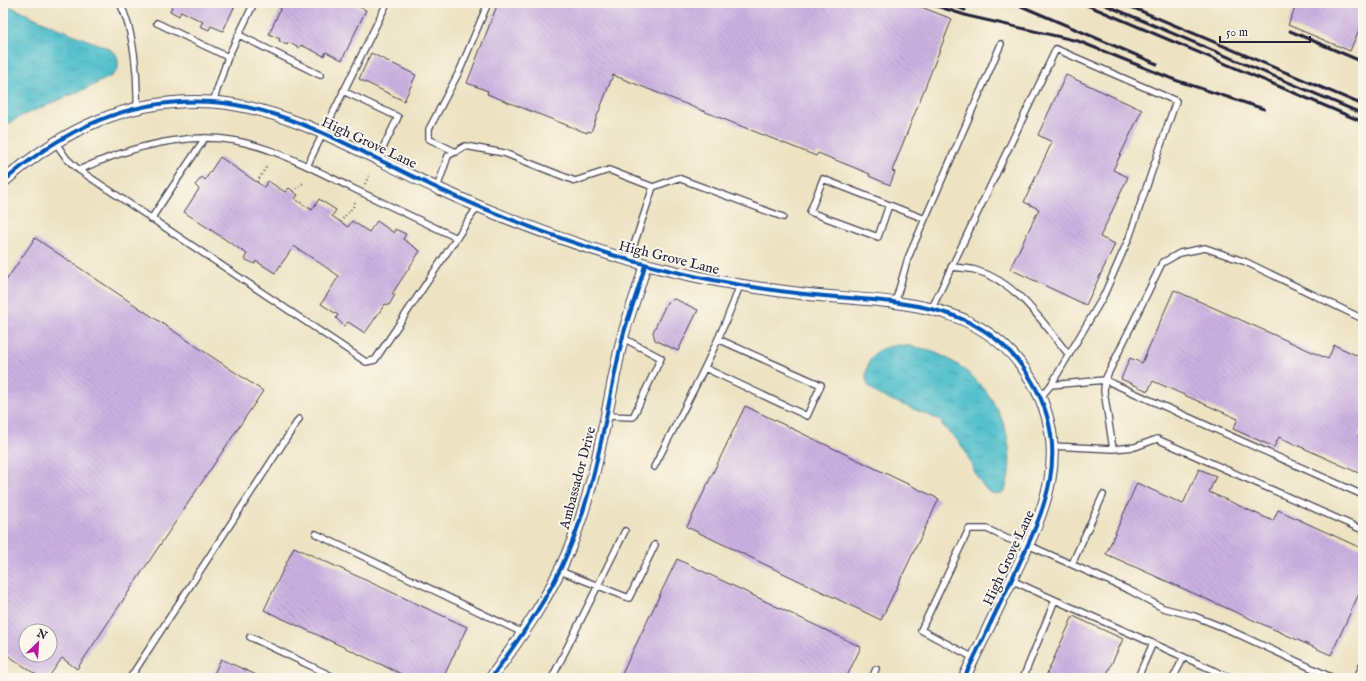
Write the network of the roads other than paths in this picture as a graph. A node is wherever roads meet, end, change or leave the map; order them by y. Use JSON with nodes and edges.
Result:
{"nodes":[{"id":1,"x":120,"y":3,"type":"edge"},
{"id":2,"x":254,"y":3,"type":"edge"},
{"id":3,"x":387,"y":3,"type":"edge"},
{"id":4,"x":488,"y":3,"type":"edge"},
{"id":5,"x":157,"y":23,"type":"dead end"},
{"id":6,"x":239,"y":35,"type":"junction"},
{"id":7,"x":1001,"y":44,"type":"dead end"},
{"id":8,"x":228,"y":57,"type":"junction"},
{"id":9,"x":320,"y":75,"type":"dead end"},
{"id":10,"x":343,"y":91,"type":"junction"},
{"id":11,"x":213,"y":102,"type":"junction"},
{"id":12,"x":137,"y":108,"type":"junction"},
{"id":13,"x":322,"y":134,"type":"junction"},
{"id":14,"x":205,"y":138,"type":"junction"},
{"id":15,"x":55,"y":142,"type":"junction"},
{"id":16,"x":456,"y":152,"type":"junction"},
{"id":17,"x":377,"y":160,"type":"junction"},
{"id":18,"x":307,"y":166,"type":"junction"},
{"id":19,"x":79,"y":170,"type":"junction"},
{"id":20,"x":3,"y":182,"type":"edge"},
{"id":21,"x":653,"y":187,"type":"junction"},
{"id":22,"x":437,"y":188,"type":"junction"},
{"id":23,"x":889,"y":205,"type":"junction"},
{"id":24,"x":478,"y":206,"type":"junction"},
{"id":25,"x":783,"y":217,"type":"dead end"},
{"id":26,"x":151,"y":219,"type":"junction"},
{"id":27,"x":925,"y":219,"type":"junction"},
{"id":28,"x":457,"y":238,"type":"junction"},
{"id":29,"x":629,"y":260,"type":"junction"},
{"id":30,"x":645,"y":265,"type":"junction"},
{"id":31,"x":951,"y":267,"type":"junction"},
{"id":32,"x":740,"y":285,"type":"junction"},
{"id":33,"x":895,"y":304,"type":"junction"},
{"id":34,"x":932,"y":308,"type":"junction"},
{"id":35,"x":1363,"y":319,"type":"edge"},
{"id":36,"x":623,"y":338,"type":"junction"},
{"id":37,"x":718,"y":339,"type":"junction"},
{"id":38,"x":1069,"y":355,"type":"junction"},
{"id":39,"x":705,"y":368,"type":"junction"},
{"id":40,"x":1105,"y":380,"type":"junction"},
{"id":41,"x":1052,"y":385,"type":"junction"},
{"id":42,"x":1040,"y":398,"type":"junction"},
{"id":43,"x":606,"y":416,"type":"junction"},
{"id":44,"x":299,"y":419,"type":"dead end"},
{"id":45,"x":1052,"y":446,"type":"junction"},
{"id":46,"x":1113,"y":449,"type":"junction"},
{"id":47,"x":654,"y":467,"type":"dead end"},
{"id":48,"x":1103,"y":495,"type":"dead end"},
{"id":49,"x":1363,"y":495,"type":"edge"},
{"id":50,"x":1363,"y":530,"type":"edge"},
{"id":51,"x":625,"y":531,"type":"dead end"},
{"id":52,"x":316,"y":534,"type":"dead end"},
{"id":53,"x":1028,"y":544,"type":"junction"},
{"id":54,"x":655,"y":545,"type":"dead end"},
{"id":55,"x":1072,"y":564,"type":"junction"},
{"id":56,"x":560,"y":571,"type":"junction"},
{"id":57,"x":1011,"y":580,"type":"junction"},
{"id":58,"x":597,"y":586,"type":"junction"},
{"id":59,"x":1055,"y":600,"type":"junction"},
{"id":60,"x":523,"y":633,"type":"junction"},
{"id":61,"x":250,"y":637,"type":"dead end"},
{"id":62,"x":1153,"y":644,"type":"junction"},
{"id":63,"x":1184,"y":657,"type":"junction"},
{"id":64,"x":974,"y":658,"type":"junction"},
{"id":65,"x":1363,"y":664,"type":"edge"},
{"id":66,"x":876,"y":669,"type":"dead end"},
{"id":67,"x":1215,"y":671,"type":"junction"},
{"id":68,"x":1138,"y":677,"type":"dead end"},
{"id":69,"x":130,"y":678,"type":"edge"},
{"id":70,"x":336,"y":678,"type":"edge"},
{"id":71,"x":491,"y":678,"type":"edge"},
{"id":72,"x":552,"y":678,"type":"edge"},
{"id":73,"x":872,"y":678,"type":"edge"},
{"id":74,"x":964,"y":678,"type":"edge"},
{"id":75,"x":1022,"y":678,"type":"edge"},
{"id":76,"x":1173,"y":678,"type":"edge"},
{"id":77,"x":1212,"y":678,"type":"edge"},
{"id":78,"x":1231,"y":678,"type":"edge"},
{"id":79,"x":1333,"y":678,"type":"edge"},
{"id":80,"x":1357,"y":678,"type":"edge"}],
"edges":[{"from":1,"to":12,"type":"lane"},
{"from":2,"to":6,"type":"lane"},
{"from":3,"to":10,"type":"lane"},
{"from":4,"to":16,"type":"lane"},
{"from":5,"to":8,"type":"lane"},
{"from":6,"to":8,"type":"lane"},
{"from":6,"to":9,"type":"lane"},
{"from":7,"to":27,"type":"lane"},
{"from":8,"to":11,"type":"lane"},
{"from":10,"to":13,"type":"lane"},
{"from":10,"to":17,"type":"lane"},
{"from":11,"to":12,"type":"street","name":"High Grove Lane"},
{"from":11,"to":13,"type":"street","name":"High Grove Lane"},
{"from":12,"to":15,"type":"street","name":"High Grove Lane"},
{"from":13,"to":17,"type":"street","name":"High Grove Lane"},
{"from":13,"to":18,"type":"lane"},
{"from":14,"to":18,"type":"lane"},
{"from":14,"to":19,"type":"lane"},
{"from":14,"to":26,"type":"lane"},
{"from":15,"to":19,"type":"lane"},
{"from":15,"to":20,"type":"street","name":"High Grove Lane"},
{"from":16,"to":21,"type":"lane"},
{"from":16,"to":22,"type":"lane"},
{"from":17,"to":22,"type":"street","name":"High Grove Lane"},
{"from":18,"to":28,"type":"lane"},
{"from":19,"to":26,"type":"lane"},
{"from":21,"to":25,"type":"lane"},
{"from":21,"to":29,"type":"lane"},
{"from":22,"to":24,"type":"street","name":"High Grove Lane"},
{"from":23,"to":23,"type":"lane"},
{"from":23,"to":27,"type":"lane"},
{"from":24,"to":28,"type":"lane"},
{"from":24,"to":29,"type":"street","name":"High Grove Lane"},
{"from":26,"to":28,"type":"lane"},
{"from":27,"to":33,"type":"lane"},
{"from":29,"to":30,"type":"street","name":"High Grove Lane"},
{"from":30,"to":32,"type":"street","name":"High Grove Lane"},
{"from":30,"to":36,"type":"street","name":"Ambassador Drive"},
{"from":31,"to":34,"type":"lane"},
{"from":31,"to":38,"type":"lane"},
{"from":31,"to":38,"type":"lane"},
{"from":32,"to":33,"type":"street","name":"High Grove Lane"},
{"from":32,"to":37,"type":"lane"},
{"from":33,"to":34,"type":"street","name":"High Grove Lane"},
{"from":34,"to":42,"type":"street","name":"High Grove Lane"},
{"from":35,"to":40,"type":"lane"},
{"from":36,"to":43,"type":"street","name":"Ambassador Drive"},
{"from":36,"to":43,"type":"lane"},
{"from":37,"to":39,"type":"lane"},
{"from":37,"to":39,"type":"lane"},
{"from":38,"to":41,"type":"lane"},
{"from":39,"to":47,"type":"lane"},
{"from":40,"to":41,"type":"lane"},
{"from":40,"to":46,"type":"lane"},
{"from":40,"to":49,"type":"lane"},
{"from":41,"to":42,"type":"lane"},
{"from":42,"to":45,"type":"street","name":"High Grove Lane"},
{"from":43,"to":56,"type":"street","name":"Ambassador Drive"},
{"from":44,"to":69,"type":"lane"},
{"from":45,"to":46,"type":"lane"},
{"from":45,"to":53,"type":"street","name":"High Grove Lane"},
{"from":46,"to":50,"type":"lane"},
{"from":48,"to":55,"type":"lane"},
{"from":51,"to":58,"type":"lane"},
{"from":52,"to":60,"type":"lane"},
{"from":53,"to":55,"type":"lane"},
{"from":53,"to":57,"type":"street","name":"High Grove Lane"},
{"from":53,"to":64,"type":"lane"},
{"from":54,"to":58,"type":"lane"},
{"from":55,"to":79,"type":"lane"},
{"from":56,"to":58,"type":"lane"},
{"from":56,"to":60,"type":"street","name":"Ambassador Drive"},
{"from":57,"to":59,"type":"lane"},
{"from":57,"to":64,"type":"street","name":"High Grove Lane"},
{"from":58,"to":72,"type":"lane"},
{"from":59,"to":62,"type":"lane"},
{"from":59,"to":75,"type":"lane"},
{"from":60,"to":71,"type":"street","name":"Ambassador Drive"},
{"from":61,"to":70,"type":"lane"},
{"from":62,"to":63,"type":"lane"},
{"from":62,"to":68,"type":"lane"},
{"from":63,"to":67,"type":"lane"},
{"from":63,"to":76,"type":"lane"},
{"from":64,"to":74,"type":"street","name":"High Grove Lane"},
{"from":65,"to":80,"type":"lane"},
{"from":66,"to":73,"type":"lane"},
{"from":67,"to":77,"type":"lane"},
{"from":67,"to":78,"type":"lane"}]}
